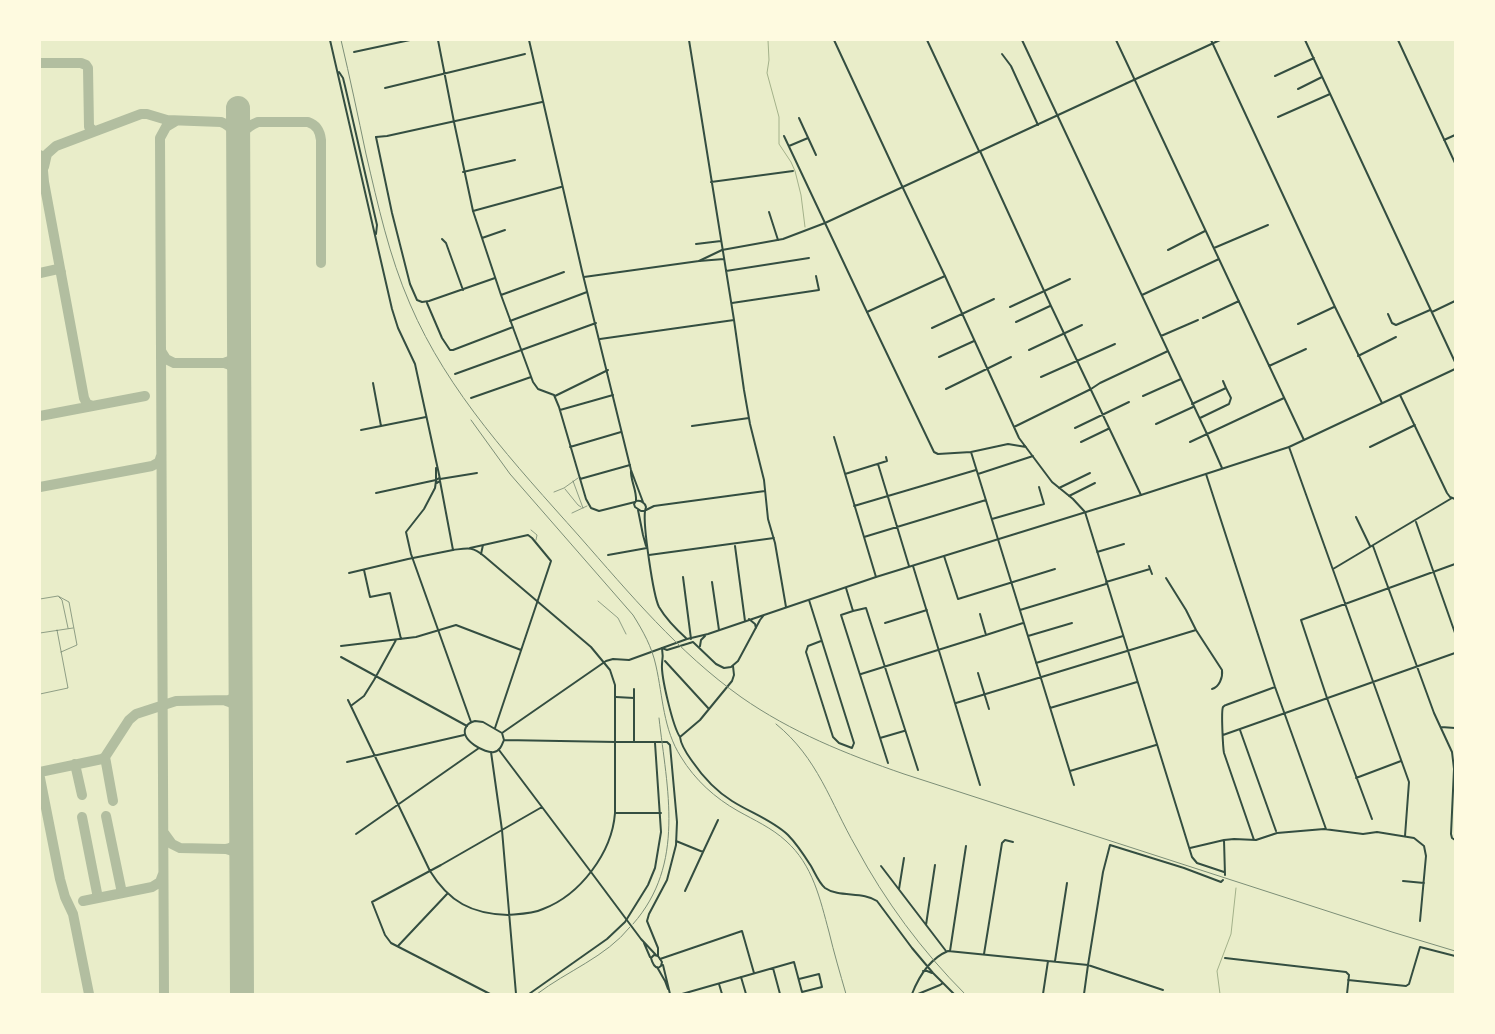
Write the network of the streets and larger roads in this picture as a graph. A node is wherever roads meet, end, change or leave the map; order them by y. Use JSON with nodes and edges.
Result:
{"nodes":[{"id":1,"x":330,"y":40,"type":"edge"},
{"id":2,"x":410,"y":40,"type":"edge"},
{"id":3,"x":438,"y":40,"type":"edge"},
{"id":4,"x":529,"y":40,"type":"edge"},
{"id":5,"x":689,"y":40,"type":"edge"},
{"id":6,"x":834,"y":40,"type":"edge"},
{"id":7,"x":927,"y":40,"type":"edge"},
{"id":8,"x":1022,"y":40,"type":"edge"},
{"id":9,"x":1116,"y":40,"type":"edge"},
{"id":10,"x":1211,"y":40,"type":"edge"},
{"id":11,"x":1220,"y":40,"type":"edge"},
{"id":12,"x":1305,"y":40,"type":"edge"},
{"id":13,"x":1398,"y":40,"type":"edge"},
{"id":14,"x":1213,"y":43,"type":"junction"},
{"id":15,"x":354,"y":52,"type":"dead end"},
{"id":16,"x":525,"y":54,"type":"dead end"},
{"id":17,"x":1002,"y":54,"type":"dead end"},
{"id":18,"x":1314,"y":58,"type":"junction"},
{"id":19,"x":444,"y":74,"type":"junction"},
{"id":20,"x":1275,"y":76,"type":"dead end"},
{"id":21,"x":1322,"y":77,"type":"junction"},
{"id":22,"x":1134,"y":80,"type":"junction"},
{"id":23,"x":385,"y":88,"type":"dead end"},
{"id":24,"x":1298,"y":89,"type":"dead end"},
{"id":25,"x":1330,"y":94,"type":"junction"},
{"id":26,"x":542,"y":102,"type":"junction"},
{"id":27,"x":1058,"y":116,"type":"junction"},
{"id":28,"x":1278,"y":117,"type":"dead end"},
{"id":29,"x":799,"y":118,"type":"dead end"},
{"id":30,"x":454,"y":122,"type":"junction"},
{"id":31,"x":1038,"y":125,"type":"junction"},
{"id":32,"x":1455,"y":135,"type":"edge"},
{"id":33,"x":784,"y":136,"type":"dead end"},
{"id":34,"x":808,"y":138,"type":"junction"},
{"id":35,"x":1444,"y":140,"type":"junction"},
{"id":36,"x":789,"y":146,"type":"junction"},
{"id":37,"x":980,"y":151,"type":"junction"},
{"id":38,"x":816,"y":155,"type":"dead end"},
{"id":39,"x":515,"y":160,"type":"dead end"},
{"id":40,"x":1455,"y":163,"type":"edge"},
{"id":41,"x":792,"y":171,"type":"dead end"},
{"id":42,"x":463,"y":172,"type":"junction"},
{"id":43,"x":711,"y":182,"type":"junction"},
{"id":44,"x":902,"y":186,"type":"junction"},
{"id":45,"x":562,"y":187,"type":"junction"},
{"id":46,"x":473,"y":211,"type":"junction"},
{"id":47,"x":769,"y":212,"type":"dead end"},
{"id":48,"x":825,"y":223,"type":"junction"},
{"id":49,"x":1268,"y":225,"type":"dead end"},
{"id":50,"x":505,"y":230,"type":"dead end"},
{"id":51,"x":1205,"y":231,"type":"junction"},
{"id":52,"x":482,"y":238,"type":"junction"},
{"id":53,"x":442,"y":239,"type":"dead end"},
{"id":54,"x":778,"y":240,"type":"junction"},
{"id":55,"x":721,"y":241,"type":"junction"},
{"id":56,"x":696,"y":244,"type":"dead end"},
{"id":57,"x":1214,"y":248,"type":"junction"},
{"id":58,"x":722,"y":250,"type":"junction"},
{"id":59,"x":1168,"y":250,"type":"dead end"},
{"id":60,"x":809,"y":258,"type":"dead end"},
{"id":61,"x":724,"y":259,"type":"junction"},
{"id":62,"x":1219,"y":259,"type":"junction"},
{"id":63,"x":700,"y":261,"type":"junction"},
{"id":64,"x":726,"y":271,"type":"junction"},
{"id":65,"x":564,"y":272,"type":"dead end"},
{"id":66,"x":816,"y":276,"type":"dead end"},
{"id":67,"x":945,"y":276,"type":"junction"},
{"id":68,"x":584,"y":277,"type":"junction"},
{"id":69,"x":495,"y":278,"type":"junction"},
{"id":70,"x":1070,"y":279,"type":"dead end"},
{"id":71,"x":463,"y":290,"type":"junction"},
{"id":72,"x":1044,"y":290,"type":"junction"},
{"id":73,"x":588,"y":292,"type":"junction"},
{"id":74,"x":501,"y":295,"type":"junction"},
{"id":75,"x":1142,"y":295,"type":"junction"},
{"id":76,"x":994,"y":299,"type":"dead end"},
{"id":77,"x":1455,"y":301,"type":"edge"},
{"id":78,"x":427,"y":302,"type":"junction"},
{"id":79,"x":1239,"y":302,"type":"junction"},
{"id":80,"x":731,"y":303,"type":"junction"},
{"id":81,"x":1050,"y":306,"type":"junction"},
{"id":82,"x":1010,"y":307,"type":"dead end"},
{"id":83,"x":1335,"y":307,"type":"junction"},
{"id":84,"x":1431,"y":311,"type":"junction"},
{"id":85,"x":867,"y":312,"type":"junction"},
{"id":86,"x":962,"y":314,"type":"junction"},
{"id":87,"x":1388,"y":314,"type":"dead end"},
{"id":88,"x":1203,"y":318,"type":"dead end"},
{"id":89,"x":734,"y":320,"type":"junction"},
{"id":90,"x":1198,"y":320,"type":"dead end"},
{"id":91,"x":510,"y":321,"type":"junction"},
{"id":92,"x":1016,"y":322,"type":"dead end"},
{"id":93,"x":596,"y":323,"type":"junction"},
{"id":94,"x":1298,"y":324,"type":"dead end"},
{"id":95,"x":1082,"y":325,"type":"dead end"},
{"id":96,"x":513,"y":328,"type":"junction"},
{"id":97,"x":932,"y":328,"type":"dead end"},
{"id":98,"x":1064,"y":333,"type":"junction"},
{"id":99,"x":1161,"y":336,"type":"junction"},
{"id":100,"x":1396,"y":337,"type":"dead end"},
{"id":101,"x":600,"y":339,"type":"junction"},
{"id":102,"x":974,"y":341,"type":"junction"},
{"id":103,"x":1115,"y":344,"type":"dead end"},
{"id":104,"x":521,"y":350,"type":"junction"},
{"id":105,"x":1029,"y":350,"type":"dead end"},
{"id":106,"x":1306,"y":350,"type":"dead end"},
{"id":107,"x":1168,"y":351,"type":"junction"},
{"id":108,"x":1358,"y":356,"type":"junction"},
{"id":109,"x":939,"y":357,"type":"dead end"},
{"id":110,"x":1010,"y":357,"type":"dead end"},
{"id":111,"x":1077,"y":361,"type":"junction"},
{"id":112,"x":1455,"y":362,"type":"edge"},
{"id":113,"x":1269,"y":366,"type":"junction"},
{"id":114,"x":987,"y":368,"type":"junction"},
{"id":115,"x":1455,"y":369,"type":"edge"},
{"id":116,"x":608,"y":370,"type":"junction"},
{"id":117,"x":455,"y":374,"type":"dead end"},
{"id":118,"x":531,"y":377,"type":"junction"},
{"id":119,"x":1041,"y":377,"type":"dead end"},
{"id":120,"x":1181,"y":379,"type":"junction"},
{"id":121,"x":1223,"y":381,"type":"dead end"},
{"id":122,"x":373,"y":383,"type":"dead end"},
{"id":123,"x":1226,"y":388,"type":"junction"},
{"id":124,"x":946,"y":389,"type":"dead end"},
{"id":125,"x":1091,"y":389,"type":"junction"},
{"id":126,"x":613,"y":395,"type":"junction"},
{"id":127,"x":1400,"y":395,"type":"junction"},
{"id":128,"x":554,"y":396,"type":"junction"},
{"id":129,"x":1143,"y":396,"type":"dead end"},
{"id":130,"x":471,"y":398,"type":"dead end"},
{"id":131,"x":1284,"y":398,"type":"junction"},
{"id":132,"x":1129,"y":402,"type":"dead end"},
{"id":133,"x":1382,"y":403,"type":"junction"},
{"id":134,"x":1193,"y":405,"type":"junction"},
{"id":135,"x":560,"y":410,"type":"junction"},
{"id":136,"x":1102,"y":415,"type":"junction"},
{"id":137,"x":426,"y":417,"type":"junction"},
{"id":138,"x":749,"y":418,"type":"junction"},
{"id":139,"x":1199,"y":418,"type":"junction"},
{"id":140,"x":1156,"y":424,"type":"dead end"},
{"id":141,"x":381,"y":426,"type":"junction"},
{"id":142,"x":692,"y":426,"type":"dead end"},
{"id":143,"x":1415,"y":426,"type":"junction"},
{"id":144,"x":1014,"y":427,"type":"junction"},
{"id":145,"x":1075,"y":428,"type":"dead end"},
{"id":146,"x":1109,"y":429,"type":"junction"},
{"id":147,"x":361,"y":430,"type":"dead end"},
{"id":148,"x":622,"y":432,"type":"junction"},
{"id":149,"x":1207,"y":434,"type":"junction"},
{"id":150,"x":834,"y":438,"type":"dead end"},
{"id":151,"x":1304,"y":440,"type":"junction"},
{"id":152,"x":1081,"y":442,"type":"dead end"},
{"id":153,"x":1190,"y":442,"type":"dead end"},
{"id":154,"x":1026,"y":447,"type":"junction"},
{"id":155,"x":1289,"y":447,"type":"junction"},
{"id":156,"x":1370,"y":447,"type":"dead end"},
{"id":157,"x":570,"y":448,"type":"junction"},
{"id":158,"x":970,"y":452,"type":"junction"},
{"id":159,"x":1033,"y":456,"type":"junction"},
{"id":160,"x":886,"y":457,"type":"dead end"},
{"id":161,"x":878,"y":464,"type":"junction"},
{"id":162,"x":436,"y":465,"type":"junction"},
{"id":163,"x":630,"y":466,"type":"junction"},
{"id":164,"x":1222,"y":468,"type":"junction"},
{"id":165,"x":632,"y":470,"type":"junction"},
{"id":166,"x":976,"y":470,"type":"junction"},
{"id":167,"x":476,"y":473,"type":"dead end"},
{"id":168,"x":1090,"y":473,"type":"dead end"},
{"id":169,"x":845,"y":474,"type":"junction"},
{"id":170,"x":978,"y":474,"type":"junction"},
{"id":171,"x":1206,"y":474,"type":"junction"},
{"id":172,"x":579,"y":478,"type":"junction"},
{"id":173,"x":436,"y":480,"type":"junction"},
{"id":174,"x":440,"y":480,"type":"junction"},
{"id":175,"x":1096,"y":483,"type":"dead end"},
{"id":176,"x":1039,"y":487,"type":"dead end"},
{"id":177,"x":435,"y":488,"type":"junction"},
{"id":178,"x":441,"y":488,"type":"junction"},
{"id":179,"x":1059,"y":488,"type":"junction"},
{"id":180,"x":764,"y":491,"type":"junction"},
{"id":181,"x":376,"y":493,"type":"dead end"},
{"id":182,"x":1141,"y":495,"type":"junction"},
{"id":183,"x":888,"y":496,"type":"junction"},
{"id":184,"x":1069,"y":496,"type":"junction"},
{"id":185,"x":1454,"y":499,"type":"edge"},
{"id":186,"x":986,"y":500,"type":"junction"},
{"id":187,"x":636,"y":502,"type":"junction"},
{"id":188,"x":643,"y":502,"type":"junction"},
{"id":189,"x":628,"y":504,"type":"junction"},
{"id":190,"x":645,"y":505,"type":"junction"},
{"id":191,"x":654,"y":506,"type":"junction"},
{"id":192,"x":854,"y":506,"type":"junction"},
{"id":193,"x":637,"y":508,"type":"junction"},
{"id":194,"x":645,"y":510,"type":"junction"},
{"id":195,"x":1085,"y":512,"type":"junction"},
{"id":196,"x":1356,"y":517,"type":"dead end"},
{"id":197,"x":992,"y":519,"type":"junction"},
{"id":198,"x":1415,"y":521,"type":"junction"},
{"id":199,"x":897,"y":527,"type":"junction"},
{"id":200,"x":864,"y":537,"type":"junction"},
{"id":201,"x":774,"y":538,"type":"junction"},
{"id":202,"x":998,"y":538,"type":"junction"},
{"id":203,"x":1124,"y":544,"type":"dead end"},
{"id":204,"x":482,"y":545,"type":"junction"},
{"id":205,"x":735,"y":546,"type":"dead end"},
{"id":206,"x":1372,"y":546,"type":"junction"},
{"id":207,"x":470,"y":548,"type":"junction"},
{"id":208,"x":647,"y":548,"type":"junction"},
{"id":209,"x":453,"y":550,"type":"junction"},
{"id":210,"x":1097,"y":552,"type":"junction"},
{"id":211,"x":481,"y":554,"type":"junction"},
{"id":212,"x":649,"y":555,"type":"junction"},
{"id":213,"x":608,"y":556,"type":"dead end"},
{"id":214,"x":944,"y":556,"type":"junction"},
{"id":215,"x":412,"y":558,"type":"junction"},
{"id":216,"x":1455,"y":564,"type":"edge"},
{"id":217,"x":909,"y":566,"type":"junction"},
{"id":218,"x":913,"y":566,"type":"junction"},
{"id":219,"x":1149,"y":566,"type":"dead end"},
{"id":220,"x":1055,"y":569,"type":"dead end"},
{"id":221,"x":1150,"y":569,"type":"junction"},
{"id":222,"x":1332,"y":569,"type":"junction"},
{"id":223,"x":364,"y":570,"type":"junction"},
{"id":224,"x":1433,"y":572,"type":"junction"},
{"id":225,"x":349,"y":573,"type":"dead end"},
{"id":226,"x":1152,"y":574,"type":"dead end"},
{"id":227,"x":683,"y":577,"type":"dead end"},
{"id":228,"x":876,"y":577,"type":"junction"},
{"id":229,"x":1166,"y":578,"type":"dead end"},
{"id":230,"x":712,"y":582,"type":"dead end"},
{"id":231,"x":1012,"y":582,"type":"junction"},
{"id":232,"x":1107,"y":583,"type":"junction"},
{"id":233,"x":846,"y":587,"type":"junction"},
{"id":234,"x":1389,"y":588,"type":"junction"},
{"id":235,"x":808,"y":599,"type":"junction"},
{"id":236,"x":538,"y":602,"type":"junction"},
{"id":237,"x":1345,"y":604,"type":"junction"},
{"id":238,"x":786,"y":607,"type":"junction"},
{"id":239,"x":927,"y":610,"type":"junction"},
{"id":240,"x":1020,"y":610,"type":"junction"},
{"id":241,"x":853,"y":611,"type":"junction"},
{"id":242,"x":766,"y":614,"type":"junction"},
{"id":243,"x":980,"y":614,"type":"dead end"},
{"id":244,"x":749,"y":619,"type":"junction"},
{"id":245,"x":745,"y":621,"type":"junction"},
{"id":246,"x":885,"y":623,"type":"dead end"},
{"id":247,"x":1024,"y":623,"type":"junction"},
{"id":248,"x":1072,"y":623,"type":"dead end"},
{"id":249,"x":756,"y":628,"type":"junction"},
{"id":250,"x":438,"y":630,"type":"junction"},
{"id":251,"x":719,"y":630,"type":"junction"},
{"id":252,"x":1196,"y":630,"type":"junction"},
{"id":253,"x":1455,"y":633,"type":"edge"},
{"id":254,"x":708,"y":634,"type":"junction"},
{"id":255,"x":986,"y":635,"type":"junction"},
{"id":256,"x":1028,"y":636,"type":"junction"},
{"id":257,"x":1123,"y":636,"type":"junction"},
{"id":258,"x":401,"y":639,"type":"junction"},
{"id":259,"x":689,"y":639,"type":"junction"},
{"id":260,"x":396,"y":640,"type":"junction"},
{"id":261,"x":821,"y":641,"type":"junction"},
{"id":262,"x":341,"y":646,"type":"dead end"},
{"id":263,"x":662,"y":648,"type":"junction"},
{"id":264,"x":700,"y":649,"type":"junction"},
{"id":265,"x":521,"y":650,"type":"junction"},
{"id":266,"x":939,"y":650,"type":"junction"},
{"id":267,"x":1128,"y":650,"type":"junction"},
{"id":268,"x":1455,"y":652,"type":"edge"},
{"id":269,"x":341,"y":657,"type":"dead end"},
{"id":270,"x":604,"y":662,"type":"junction"},
{"id":271,"x":664,"y":662,"type":"junction"},
{"id":272,"x":1036,"y":663,"type":"junction"},
{"id":273,"x":733,"y":666,"type":"junction"},
{"id":274,"x":885,"y":666,"type":"junction"},
{"id":275,"x":1417,"y":666,"type":"junction"},
{"id":276,"x":978,"y":673,"type":"dead end"},
{"id":277,"x":861,"y":674,"type":"junction"},
{"id":278,"x":376,"y":677,"type":"junction"},
{"id":279,"x":1040,"y":677,"type":"junction"},
{"id":280,"x":1138,"y":682,"type":"junction"},
{"id":281,"x":1373,"y":682,"type":"junction"},
{"id":282,"x":1275,"y":687,"type":"junction"},
{"id":283,"x":634,"y":689,"type":"dead end"},
{"id":284,"x":1212,"y":689,"type":"dead end"},
{"id":285,"x":985,"y":695,"type":"junction"},
{"id":286,"x":616,"y":697,"type":"junction"},
{"id":287,"x":634,"y":698,"type":"junction"},
{"id":288,"x":1327,"y":698,"type":"junction"},
{"id":289,"x":348,"y":700,"type":"dead end"},
{"id":290,"x":956,"y":703,"type":"junction"},
{"id":291,"x":351,"y":706,"type":"junction"},
{"id":292,"x":709,"y":708,"type":"junction"},
{"id":293,"x":1050,"y":708,"type":"junction"},
{"id":294,"x":989,"y":709,"type":"dead end"},
{"id":295,"x":1284,"y":714,"type":"junction"},
{"id":296,"x":471,"y":722,"type":"junction"},
{"id":297,"x":466,"y":726,"type":"junction"},
{"id":298,"x":1441,"y":727,"type":"junction"},
{"id":299,"x":495,"y":728,"type":"junction"},
{"id":300,"x":1455,"y":728,"type":"edge"},
{"id":301,"x":1240,"y":730,"type":"junction"},
{"id":302,"x":905,"y":731,"type":"junction"},
{"id":303,"x":502,"y":733,"type":"junction"},
{"id":304,"x":464,"y":735,"type":"junction"},
{"id":305,"x":1223,"y":736,"type":"junction"},
{"id":306,"x":680,"y":737,"type":"junction"},
{"id":307,"x":880,"y":738,"type":"junction"},
{"id":308,"x":504,"y":740,"type":"junction"},
{"id":309,"x":616,"y":742,"type":"junction"},
{"id":310,"x":634,"y":743,"type":"junction"},
{"id":311,"x":656,"y":743,"type":"junction"},
{"id":312,"x":1157,"y":745,"type":"junction"},
{"id":313,"x":480,"y":748,"type":"junction"},
{"id":314,"x":499,"y":750,"type":"junction"},
{"id":315,"x":491,"y":752,"type":"junction"},
{"id":316,"x":375,"y":755,"type":"junction"},
{"id":317,"x":1401,"y":761,"type":"junction"},
{"id":318,"x":348,"y":762,"type":"dead end"},
{"id":319,"x":888,"y":763,"type":"dead end"},
{"id":320,"x":918,"y":770,"type":"dead end"},
{"id":321,"x":1070,"y":771,"type":"junction"},
{"id":322,"x":1356,"y":778,"type":"junction"},
{"id":323,"x":980,"y":785,"type":"dead end"},
{"id":324,"x":1074,"y":785,"type":"dead end"},
{"id":325,"x":398,"y":805,"type":"junction"},
{"id":326,"x":542,"y":806,"type":"junction"},
{"id":327,"x":615,"y":813,"type":"junction"},
{"id":328,"x":661,"y":813,"type":"junction"},
{"id":329,"x":1372,"y":819,"type":"dead end"},
{"id":330,"x":718,"y":820,"type":"dead end"},
{"id":331,"x":1326,"y":829,"type":"junction"},
{"id":332,"x":502,"y":830,"type":"junction"},
{"id":333,"x":1276,"y":831,"type":"dead end"},
{"id":334,"x":356,"y":834,"type":"dead end"},
{"id":335,"x":1405,"y":836,"type":"junction"},
{"id":336,"x":1224,"y":840,"type":"junction"},
{"id":337,"x":1254,"y":840,"type":"junction"},
{"id":338,"x":1455,"y":840,"type":"edge"},
{"id":339,"x":676,"y":841,"type":"junction"},
{"id":340,"x":1013,"y":842,"type":"dead end"},
{"id":341,"x":966,"y":846,"type":"dead end"},
{"id":342,"x":1190,"y":848,"type":"junction"},
{"id":343,"x":703,"y":852,"type":"junction"},
{"id":344,"x":904,"y":858,"type":"dead end"},
{"id":345,"x":935,"y":865,"type":"dead end"},
{"id":346,"x":881,"y":866,"type":"dead end"},
{"id":347,"x":430,"y":871,"type":"junction"},
{"id":348,"x":591,"y":872,"type":"junction"},
{"id":349,"x":1224,"y":872,"type":"junction"},
{"id":350,"x":1225,"y":876,"type":"dead end"},
{"id":351,"x":1223,"y":880,"type":"dead end"},
{"id":352,"x":1403,"y":881,"type":"dead end"},
{"id":353,"x":1066,"y":883,"type":"dead end"},
{"id":354,"x":1424,"y":883,"type":"junction"},
{"id":355,"x":898,"y":889,"type":"junction"},
{"id":356,"x":685,"y":891,"type":"dead end"},
{"id":357,"x":447,"y":894,"type":"junction"},
{"id":358,"x":508,"y":915,"type":"junction"},
{"id":359,"x":627,"y":920,"type":"junction"},
{"id":360,"x":1420,"y":921,"type":"dead end"},
{"id":361,"x":926,"y":925,"type":"junction"},
{"id":362,"x":641,"y":939,"type":"junction"},
{"id":363,"x":398,"y":946,"type":"junction"},
{"id":364,"x":946,"y":951,"type":"junction"},
{"id":365,"x":950,"y":951,"type":"junction"},
{"id":366,"x":984,"y":954,"type":"junction"},
{"id":367,"x":658,"y":956,"type":"junction"},
{"id":368,"x":1455,"y":956,"type":"edge"},
{"id":369,"x":651,"y":958,"type":"junction"},
{"id":370,"x":1224,"y":958,"type":"dead end"},
{"id":371,"x":1048,"y":960,"type":"junction"},
{"id":372,"x":1055,"y":961,"type":"junction"},
{"id":373,"x":662,"y":964,"type":"junction"},
{"id":374,"x":929,"y":964,"type":"junction"},
{"id":375,"x":1088,"y":965,"type":"junction"},
{"id":376,"x":656,"y":967,"type":"junction"},
{"id":377,"x":773,"y":968,"type":"junction"},
{"id":378,"x":923,"y":971,"type":"junction"},
{"id":379,"x":754,"y":973,"type":"junction"},
{"id":380,"x":933,"y":973,"type":"junction"},
{"id":381,"x":741,"y":977,"type":"junction"},
{"id":382,"x":799,"y":979,"type":"junction"},
{"id":383,"x":1348,"y":980,"type":"junction"},
{"id":384,"x":942,"y":983,"type":"junction"},
{"id":385,"x":719,"y":984,"type":"junction"},
{"id":386,"x":1163,"y":990,"type":"dead end"},
{"id":387,"x":693,"y":992,"type":"edge"},
{"id":388,"x":490,"y":994,"type":"edge"},
{"id":389,"x":516,"y":994,"type":"edge"},
{"id":390,"x":529,"y":994,"type":"edge"},
{"id":391,"x":670,"y":994,"type":"edge"},
{"id":392,"x":682,"y":994,"type":"edge"},
{"id":393,"x":722,"y":994,"type":"edge"},
{"id":394,"x":746,"y":994,"type":"edge"},
{"id":395,"x":780,"y":994,"type":"edge"},
{"id":396,"x":912,"y":994,"type":"edge"},
{"id":397,"x":918,"y":994,"type":"edge"},
{"id":398,"x":954,"y":994,"type":"edge"},
{"id":399,"x":1043,"y":994,"type":"edge"},
{"id":400,"x":1084,"y":994,"type":"edge"},
{"id":401,"x":1347,"y":994,"type":"edge"}],
"edges":[{"from":1,"to":137,"type":"street"},
{"from":2,"to":15,"type":"street"},
{"from":3,"to":19,"type":"street"},
{"from":4,"to":26,"type":"street"},
{"from":5,"to":43,"type":"street"},
{"from":6,"to":44,"type":"street"},
{"from":7,"to":37,"type":"street"},
{"from":8,"to":27,"type":"street"},
{"from":9,"to":22,"type":"street"},
{"from":10,"to":14,"type":"street"},
{"from":11,"to":14,"type":"street"},
{"from":12,"to":18,"type":"street"},
{"from":13,"to":35,"type":"street"},
{"from":14,"to":22,"type":"street"},
{"from":14,"to":83,"type":"street"},
{"from":16,"to":19,"type":"street"},
{"from":17,"to":31,"type":"street"},
{"from":18,"to":20,"type":"street"},
{"from":18,"to":21,"type":"street"},
{"from":19,"to":23,"type":"street"},
{"from":19,"to":30,"type":"street"},
{"from":21,"to":24,"type":"street"},
{"from":21,"to":25,"type":"street"},
{"from":22,"to":27,"type":"street"},
{"from":22,"to":51,"type":"street"},
{"from":25,"to":28,"type":"street"},
{"from":25,"to":84,"type":"street"},
{"from":26,"to":30,"type":"street"},
{"from":26,"to":45,"type":"street"},
{"from":27,"to":31,"type":"street"},
{"from":27,"to":75,"type":"street"},
{"from":29,"to":34,"type":"street"},
{"from":30,"to":42,"type":"street"},
{"from":30,"to":78,"type":"street"},
{"from":31,"to":37,"type":"street"},
{"from":32,"to":35,"type":"street"},
{"from":33,"to":36,"type":"street"},
{"from":34,"to":36,"type":"street"},
{"from":34,"to":38,"type":"street"},
{"from":35,"to":40,"type":"street"},
{"from":36,"to":48,"type":"street"},
{"from":37,"to":44,"type":"street"},
{"from":37,"to":72,"type":"street"},
{"from":39,"to":42,"type":"street"},
{"from":41,"to":43,"type":"street"},
{"from":42,"to":46,"type":"street"},
{"from":43,"to":55,"type":"street"},
{"from":44,"to":48,"type":"street"},
{"from":44,"to":67,"type":"street"},
{"from":45,"to":46,"type":"street"},
{"from":45,"to":68,"type":"street"},
{"from":46,"to":52,"type":"street"},
{"from":47,"to":54,"type":"street"},
{"from":48,"to":54,"type":"street"},
{"from":48,"to":85,"type":"street"},
{"from":49,"to":57,"type":"street"},
{"from":50,"to":52,"type":"street"},
{"from":51,"to":57,"type":"street"},
{"from":51,"to":59,"type":"street"},
{"from":52,"to":69,"type":"street"},
{"from":53,"to":71,"type":"street"},
{"from":54,"to":58,"type":"street"},
{"from":55,"to":56,"type":"street"},
{"from":55,"to":58,"type":"street"},
{"from":57,"to":62,"type":"street"},
{"from":58,"to":61,"type":"street"},
{"from":58,"to":63,"type":"street"},
{"from":60,"to":64,"type":"street"},
{"from":61,"to":63,"type":"street"},
{"from":61,"to":64,"type":"street"},
{"from":62,"to":75,"type":"street"},
{"from":62,"to":79,"type":"street"},
{"from":63,"to":68,"type":"street"},
{"from":64,"to":80,"type":"street"},
{"from":65,"to":74,"type":"street"},
{"from":66,"to":80,"type":"street"},
{"from":67,"to":85,"type":"street"},
{"from":67,"to":86,"type":"street"},
{"from":68,"to":73,"type":"street"},
{"from":69,"to":71,"type":"street"},
{"from":69,"to":74,"type":"street"},
{"from":70,"to":72,"type":"street"},
{"from":71,"to":78,"type":"street"},
{"from":72,"to":81,"type":"street"},
{"from":72,"to":82,"type":"street"},
{"from":73,"to":91,"type":"street"},
{"from":73,"to":93,"type":"street"},
{"from":74,"to":91,"type":"street"},
{"from":75,"to":99,"type":"street"},
{"from":76,"to":86,"type":"street"},
{"from":77,"to":84,"type":"street"},
{"from":78,"to":96,"type":"street"},
{"from":79,"to":88,"type":"street"},
{"from":79,"to":113,"type":"street"},
{"from":80,"to":89,"type":"street"},
{"from":81,"to":92,"type":"street"},
{"from":81,"to":98,"type":"street"},
{"from":83,"to":94,"type":"street"},
{"from":83,"to":108,"type":"street"},
{"from":84,"to":87,"type":"street"},
{"from":84,"to":112,"type":"street"},
{"from":85,"to":158,"type":"street"},
{"from":86,"to":97,"type":"street"},
{"from":86,"to":102,"type":"street"},
{"from":89,"to":101,"type":"street"},
{"from":89,"to":138,"type":"street"},
{"from":90,"to":99,"type":"street"},
{"from":91,"to":96,"type":"street"},
{"from":93,"to":101,"type":"street"},
{"from":93,"to":104,"type":"street"},
{"from":95,"to":98,"type":"street"},
{"from":96,"to":104,"type":"street"},
{"from":98,"to":105,"type":"street"},
{"from":98,"to":111,"type":"street"},
{"from":99,"to":107,"type":"street"},
{"from":100,"to":108,"type":"street"},
{"from":101,"to":116,"type":"street"},
{"from":102,"to":109,"type":"street"},
{"from":102,"to":114,"type":"street"},
{"from":103,"to":111,"type":"street"},
{"from":104,"to":117,"type":"street"},
{"from":104,"to":118,"type":"street"},
{"from":106,"to":113,"type":"street"},
{"from":107,"to":120,"type":"street"},
{"from":107,"to":125,"type":"street"},
{"from":108,"to":133,"type":"street"},
{"from":110,"to":114,"type":"street"},
{"from":111,"to":119,"type":"street"},
{"from":111,"to":125,"type":"street"},
{"from":113,"to":131,"type":"street"},
{"from":114,"to":124,"type":"street"},
{"from":114,"to":144,"type":"street"},
{"from":115,"to":127,"type":"street"},
{"from":116,"to":126,"type":"street"},
{"from":116,"to":128,"type":"street"},
{"from":118,"to":128,"type":"street"},
{"from":118,"to":130,"type":"street"},
{"from":120,"to":129,"type":"street"},
{"from":120,"to":134,"type":"street"},
{"from":121,"to":123,"type":"street"},
{"from":122,"to":141,"type":"street"},
{"from":123,"to":134,"type":"street"},
{"from":123,"to":139,"type":"street"},
{"from":125,"to":136,"type":"street"},
{"from":125,"to":144,"type":"street"},
{"from":126,"to":135,"type":"street"},
{"from":126,"to":148,"type":"street"},
{"from":127,"to":133,"type":"street"},
{"from":127,"to":143,"type":"street"},
{"from":128,"to":135,"type":"street"},
{"from":131,"to":149,"type":"street"},
{"from":131,"to":151,"type":"street"},
{"from":132,"to":136,"type":"street"},
{"from":133,"to":151,"type":"street"},
{"from":134,"to":139,"type":"street"},
{"from":134,"to":140,"type":"street"},
{"from":135,"to":157,"type":"street"},
{"from":136,"to":145,"type":"street"},
{"from":136,"to":146,"type":"street"},
{"from":137,"to":141,"type":"street"},
{"from":137,"to":162,"type":"street"},
{"from":138,"to":142,"type":"street"},
{"from":138,"to":180,"type":"street"},
{"from":139,"to":149,"type":"street"},
{"from":141,"to":147,"type":"street"},
{"from":143,"to":156,"type":"street"},
{"from":143,"to":185,"type":"street"},
{"from":144,"to":154,"type":"street"},
{"from":146,"to":152,"type":"street"},
{"from":146,"to":182,"type":"street"},
{"from":148,"to":157,"type":"street"},
{"from":148,"to":163,"type":"street"},
{"from":149,"to":153,"type":"street"},
{"from":149,"to":164,"type":"street"},
{"from":150,"to":169,"type":"street"},
{"from":151,"to":155,"type":"street"},
{"from":154,"to":158,"type":"street"},
{"from":154,"to":159,"type":"street"},
{"from":155,"to":164,"type":"street"},
{"from":155,"to":222,"type":"street"},
{"from":157,"to":172,"type":"street"},
{"from":158,"to":166,"type":"street"},
{"from":159,"to":170,"type":"street"},
{"from":159,"to":179,"type":"street"},
{"from":160,"to":161,"type":"street"},
{"from":161,"to":169,"type":"street"},
{"from":161,"to":183,"type":"street"},
{"from":162,"to":173,"type":"street"},
{"from":162,"to":174,"type":"street"},
{"from":163,"to":165,"type":"street"},
{"from":163,"to":172,"type":"street"},
{"from":164,"to":171,"type":"street"},
{"from":165,"to":187,"type":"street"},
{"from":165,"to":188,"type":"street"},
{"from":166,"to":170,"type":"street"},
{"from":166,"to":183,"type":"street"},
{"from":167,"to":174,"type":"street"},
{"from":168,"to":179,"type":"street"},
{"from":169,"to":192,"type":"street"},
{"from":170,"to":186,"type":"street"},
{"from":171,"to":182,"type":"street"},
{"from":171,"to":282,"type":"street"},
{"from":172,"to":189,"type":"street"},
{"from":173,"to":174,"type":"street"},
{"from":173,"to":177,"type":"street"},
{"from":173,"to":181,"type":"street"},
{"from":174,"to":178,"type":"street"},
{"from":175,"to":184,"type":"street"},
{"from":176,"to":197,"type":"street"},
{"from":177,"to":178,"type":"street"},
{"from":177,"to":215,"type":"street"},
{"from":178,"to":209,"type":"street"},
{"from":179,"to":184,"type":"street"},
{"from":180,"to":191,"type":"street"},
{"from":180,"to":201,"type":"street"},
{"from":182,"to":195,"type":"street"},
{"from":183,"to":192,"type":"street"},
{"from":183,"to":199,"type":"street"},
{"from":184,"to":195,"type":"street"},
{"from":185,"to":198,"type":"street"},
{"from":186,"to":197,"type":"street"},
{"from":186,"to":199,"type":"street"},
{"from":187,"to":188,"type":"street"},
{"from":187,"to":189,"type":"street"},
{"from":187,"to":193,"type":"street"},
{"from":188,"to":190,"type":"street"},
{"from":189,"to":193,"type":"street"},
{"from":190,"to":191,"type":"street"},
{"from":190,"to":194,"type":"street"},
{"from":191,"to":194,"type":"street"},
{"from":192,"to":200,"type":"street"},
{"from":193,"to":194,"type":"street"},
{"from":193,"to":208,"type":"street"},
{"from":194,"to":208,"type":"street"},
{"from":195,"to":202,"type":"street"},
{"from":195,"to":210,"type":"street"},
{"from":196,"to":206,"type":"street"},
{"from":197,"to":202,"type":"street"},
{"from":198,"to":206,"type":"street"},
{"from":198,"to":224,"type":"street"},
{"from":199,"to":200,"type":"street"},
{"from":199,"to":217,"type":"street"},
{"from":200,"to":228,"type":"street"},
{"from":201,"to":212,"type":"street"},
{"from":201,"to":238,"type":"street"},
{"from":202,"to":214,"type":"street"},
{"from":202,"to":231,"type":"street"},
{"from":203,"to":210,"type":"street"},
{"from":204,"to":207,"type":"street"},
{"from":204,"to":211,"type":"street"},
{"from":204,"to":236,"type":"street"},
{"from":205,"to":245,"type":"street"},
{"from":206,"to":222,"type":"street"},
{"from":206,"to":234,"type":"street"},
{"from":207,"to":209,"type":"street"},
{"from":207,"to":211,"type":"street"},
{"from":208,"to":212,"type":"street"},
{"from":208,"to":213,"type":"street"},
{"from":209,"to":215,"type":"street"},
{"from":210,"to":232,"type":"street"},
{"from":211,"to":236,"type":"street"},
{"from":212,"to":259,"type":"street"},
{"from":214,"to":218,"type":"street"},
{"from":214,"to":231,"type":"street"},
{"from":215,"to":223,"type":"street"},
{"from":215,"to":250,"type":"street"},
{"from":216,"to":224,"type":"street"},
{"from":217,"to":218,"type":"street"},
{"from":217,"to":228,"type":"street"},
{"from":218,"to":239,"type":"street"},
{"from":219,"to":221,"type":"street"},
{"from":220,"to":231,"type":"street"},
{"from":221,"to":226,"type":"street"},
{"from":221,"to":232,"type":"street"},
{"from":222,"to":237,"type":"street"},
{"from":223,"to":225,"type":"street"},
{"from":223,"to":258,"type":"street"},
{"from":224,"to":234,"type":"street"},
{"from":224,"to":253,"type":"street"},
{"from":227,"to":259,"type":"street"},
{"from":228,"to":233,"type":"street"},
{"from":229,"to":252,"type":"street"},
{"from":230,"to":251,"type":"street"},
{"from":231,"to":240,"type":"street"},
{"from":232,"to":240,"type":"street"},
{"from":232,"to":257,"type":"street"},
{"from":233,"to":235,"type":"street"},
{"from":233,"to":241,"type":"street"},
{"from":234,"to":237,"type":"street"},
{"from":234,"to":275,"type":"street"},
{"from":235,"to":238,"type":"street"},
{"from":235,"to":261,"type":"street"},
{"from":236,"to":265,"type":"street"},
{"from":236,"to":270,"type":"street"},
{"from":237,"to":281,"type":"street"},
{"from":237,"to":288,"type":"street"},
{"from":238,"to":242,"type":"street"},
{"from":239,"to":246,"type":"street"},
{"from":239,"to":266,"type":"street"},
{"from":240,"to":247,"type":"street"},
{"from":241,"to":274,"type":"street"},
{"from":241,"to":277,"type":"street"},
{"from":242,"to":244,"type":"street"},
{"from":242,"to":249,"type":"street"},
{"from":243,"to":255,"type":"street"},
{"from":244,"to":245,"type":"street"},
{"from":244,"to":249,"type":"street"},
{"from":245,"to":251,"type":"street"},
{"from":247,"to":255,"type":"street"},
{"from":247,"to":256,"type":"street"},
{"from":248,"to":256,"type":"street"},
{"from":249,"to":273,"type":"street"},
{"from":250,"to":258,"type":"street"},
{"from":250,"to":265,"type":"street"},
{"from":250,"to":296,"type":"street"},
{"from":251,"to":254,"type":"street"},
{"from":252,"to":267,"type":"street"},
{"from":252,"to":284,"type":"street"},
{"from":254,"to":259,"type":"street"},
{"from":254,"to":264,"type":"street"},
{"from":255,"to":266,"type":"street"},
{"from":256,"to":272,"type":"street"},
{"from":257,"to":267,"type":"street"},
{"from":257,"to":272,"type":"street"},
{"from":258,"to":260,"type":"street"},
{"from":259,"to":263,"type":"street"},
{"from":260,"to":262,"type":"street"},
{"from":260,"to":278,"type":"street"},
{"from":261,"to":261,"type":"street"},
{"from":263,"to":264,"type":"street"},
{"from":263,"to":270,"type":"street"},
{"from":263,"to":271,"type":"street"},
{"from":264,"to":273,"type":"street"},
{"from":265,"to":299,"type":"street"},
{"from":266,"to":274,"type":"street"},
{"from":266,"to":290,"type":"street"},
{"from":267,"to":279,"type":"street"},
{"from":267,"to":280,"type":"street"},
{"from":268,"to":275,"type":"street"},
{"from":269,"to":278,"type":"street"},
{"from":270,"to":286,"type":"street"},
{"from":270,"to":303,"type":"street"},
{"from":271,"to":292,"type":"street"},
{"from":271,"to":306,"type":"street"},
{"from":272,"to":279,"type":"street"},
{"from":273,"to":292,"type":"street"},
{"from":274,"to":277,"type":"street"},
{"from":274,"to":302,"type":"street"},
{"from":275,"to":281,"type":"street"},
{"from":275,"to":298,"type":"street"},
{"from":276,"to":285,"type":"street"},
{"from":277,"to":307,"type":"street"},
{"from":278,"to":291,"type":"street"},
{"from":278,"to":297,"type":"street"},
{"from":279,"to":285,"type":"street"},
{"from":279,"to":293,"type":"street"},
{"from":280,"to":293,"type":"street"},
{"from":280,"to":312,"type":"street"},
{"from":281,"to":288,"type":"street"},
{"from":281,"to":317,"type":"street"},
{"from":282,"to":295,"type":"street"},
{"from":282,"to":305,"type":"street"},
{"from":283,"to":287,"type":"street"},
{"from":285,"to":290,"type":"street"},
{"from":285,"to":294,"type":"street"},
{"from":286,"to":287,"type":"street"},
{"from":286,"to":309,"type":"street"},
{"from":287,"to":310,"type":"street"},
{"from":288,"to":295,"type":"street"},
{"from":288,"to":322,"type":"street"},
{"from":289,"to":291,"type":"street"},
{"from":290,"to":323,"type":"street"},
{"from":291,"to":316,"type":"street"},
{"from":292,"to":306,"type":"street"},
{"from":293,"to":321,"type":"street"},
{"from":295,"to":301,"type":"street"},
{"from":295,"to":331,"type":"street"},
{"from":296,"to":297,"type":"street"},
{"from":296,"to":299,"type":"street"},
{"from":297,"to":304,"type":"street"},
{"from":298,"to":300,"type":"street"},
{"from":298,"to":338,"type":"street"},
{"from":299,"to":303,"type":"street"},
{"from":301,"to":305,"type":"street"},
{"from":301,"to":333,"type":"street"},
{"from":302,"to":307,"type":"street"},
{"from":302,"to":320,"type":"street"},
{"from":303,"to":308,"type":"street"},
{"from":304,"to":313,"type":"street"},
{"from":304,"to":316,"type":"street"},
{"from":305,"to":337,"type":"street"},
{"from":306,"to":374,"type":"street"},
{"from":307,"to":319,"type":"street"},
{"from":308,"to":309,"type":"street"},
{"from":308,"to":314,"type":"street"},
{"from":309,"to":310,"type":"street"},
{"from":309,"to":327,"type":"street"},
{"from":310,"to":311,"type":"street"},
{"from":311,"to":328,"type":"street"},
{"from":311,"to":339,"type":"street"},
{"from":312,"to":321,"type":"street"},
{"from":312,"to":342,"type":"street"},
{"from":313,"to":315,"type":"street"},
{"from":313,"to":325,"type":"street"},
{"from":314,"to":315,"type":"street"},
{"from":314,"to":326,"type":"street"},
{"from":315,"to":332,"type":"street"},
{"from":316,"to":318,"type":"street"},
{"from":316,"to":325,"type":"street"},
{"from":317,"to":322,"type":"street"},
{"from":317,"to":335,"type":"street"},
{"from":321,"to":324,"type":"street"},
{"from":322,"to":329,"type":"street"},
{"from":325,"to":334,"type":"street"},
{"from":325,"to":347,"type":"street"},
{"from":326,"to":332,"type":"street"},
{"from":326,"to":348,"type":"street"},
{"from":327,"to":328,"type":"street"},
{"from":327,"to":348,"type":"street"},
{"from":328,"to":359,"type":"street"},
{"from":330,"to":343,"type":"street"},
{"from":331,"to":335,"type":"street"},
{"from":331,"to":337,"type":"street"},
{"from":332,"to":347,"type":"street"},
{"from":332,"to":358,"type":"street"},
{"from":335,"to":354,"type":"street"},
{"from":336,"to":337,"type":"street"},
{"from":336,"to":342,"type":"street"},
{"from":336,"to":349,"type":"street"},
{"from":339,"to":343,"type":"street"},
{"from":339,"to":367,"type":"street"},
{"from":340,"to":366,"type":"street"},
{"from":341,"to":365,"type":"street"},
{"from":342,"to":349,"type":"street"},
{"from":343,"to":356,"type":"street"},
{"from":344,"to":355,"type":"street"},
{"from":345,"to":361,"type":"street"},
{"from":346,"to":355,"type":"street"},
{"from":347,"to":357,"type":"street"},
{"from":347,"to":363,"type":"street"},
{"from":348,"to":358,"type":"street"},
{"from":348,"to":359,"type":"street"},
{"from":349,"to":350,"type":"street"},
{"from":351,"to":375,"type":"street"},
{"from":352,"to":354,"type":"street"},
{"from":353,"to":372,"type":"street"},
{"from":354,"to":360,"type":"street"},
{"from":355,"to":361,"type":"street"},
{"from":357,"to":358,"type":"street"},
{"from":357,"to":363,"type":"street"},
{"from":358,"to":389,"type":"street"},
{"from":359,"to":362,"type":"street"},
{"from":359,"to":390,"type":"street"},
{"from":361,"to":364,"type":"street"},
{"from":362,"to":367,"type":"street"},
{"from":362,"to":369,"type":"street"},
{"from":363,"to":388,"type":"street"},
{"from":364,"to":365,"type":"street"},
{"from":364,"to":374,"type":"street"},
{"from":365,"to":366,"type":"street"},
{"from":366,"to":371,"type":"street"},
{"from":367,"to":369,"type":"street"},
{"from":367,"to":373,"type":"street"},
{"from":367,"to":379,"type":"street"},
{"from":368,"to":383,"type":"street"},
{"from":369,"to":376,"type":"street"},
{"from":370,"to":383,"type":"street"},
{"from":371,"to":372,"type":"street"},
{"from":371,"to":399,"type":"street"},
{"from":372,"to":375,"type":"street"},
{"from":373,"to":376,"type":"street"},
{"from":373,"to":391,"type":"street"},
{"from":374,"to":378,"type":"street"},
{"from":374,"to":380,"type":"street"},
{"from":375,"to":386,"type":"street"},
{"from":375,"to":400,"type":"street"},
{"from":376,"to":391,"type":"street"},
{"from":377,"to":379,"type":"street"},
{"from":377,"to":382,"type":"street"},
{"from":377,"to":395,"type":"street"},
{"from":378,"to":380,"type":"street"},
{"from":378,"to":396,"type":"street"},
{"from":379,"to":381,"type":"street"},
{"from":380,"to":384,"type":"street"},
{"from":381,"to":385,"type":"street"},
{"from":381,"to":394,"type":"street"},
{"from":382,"to":382,"type":"street"},
{"from":383,"to":401,"type":"street"},
{"from":384,"to":397,"type":"street"},
{"from":384,"to":398,"type":"street"},
{"from":385,"to":387,"type":"street"},
{"from":385,"to":393,"type":"street"},
{"from":387,"to":392,"type":"street"}]}
